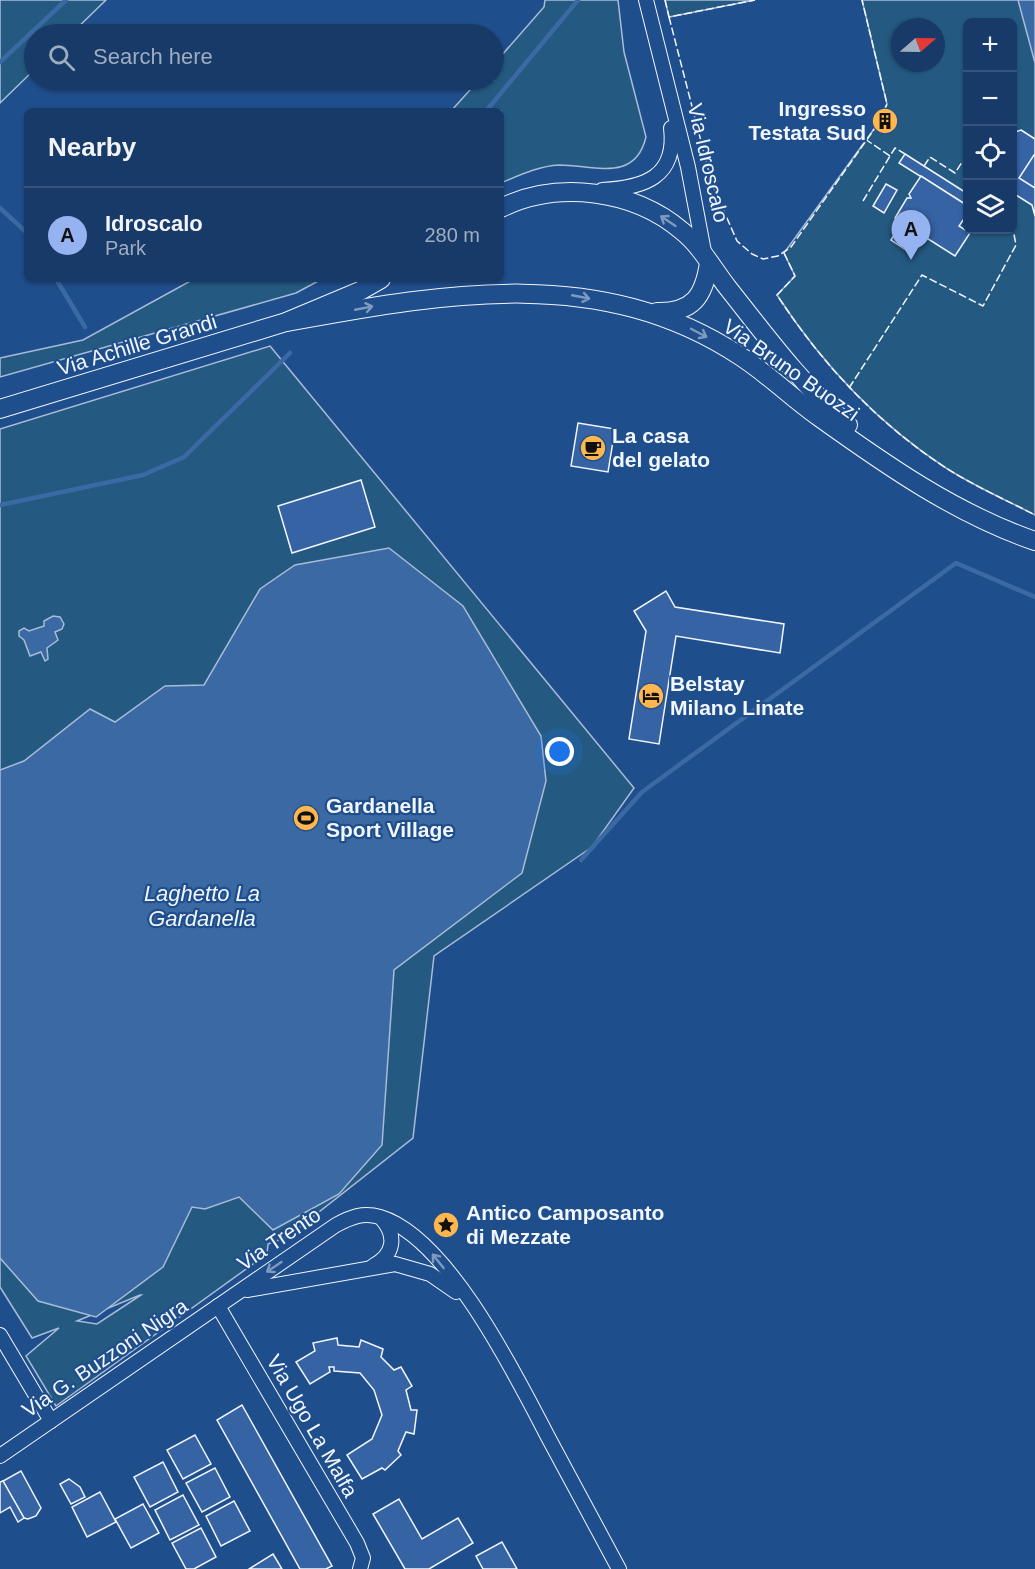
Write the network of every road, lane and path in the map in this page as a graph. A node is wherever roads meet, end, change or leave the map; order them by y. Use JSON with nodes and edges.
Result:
{"nodes":[{"id":1,"x":646,"y":0,"type":"edge"},
{"id":2,"x":667,"y":78,"type":"junction"},
{"id":3,"x":567,"y":192,"type":"junction"},
{"id":4,"x":504,"y":207,"type":"edge"},
{"id":5,"x":707,"y":261,"type":"junction"},
{"id":6,"x":376,"y":282,"type":"edge"},
{"id":7,"x":504,"y":282,"type":"edge"},
{"id":8,"x":523,"y":292,"type":"junction"},
{"id":9,"x":645,"y":311,"type":"junction"},
{"id":10,"x":286,"y":322,"type":"junction"},
{"id":11,"x":0,"y":409,"type":"edge"},
{"id":12,"x":906,"y":476,"type":"junction"},
{"id":13,"x":1035,"y":540,"type":"edge"},
{"id":14,"x":381,"y":1217,"type":"junction"},
{"id":15,"x":372,"y":1267,"type":"junction"},
{"id":16,"x":234,"y":1295,"type":"junction"},
{"id":17,"x":218,"y":1306,"type":"junction"},
{"id":18,"x":473,"y":1307,"type":"junction"},
{"id":19,"x":2,"y":1342,"type":"edge"},
{"id":20,"x":51,"y":1421,"type":"junction"},
{"id":21,"x":0,"y":1456,"type":"edge"},
{"id":22,"x":360,"y":1569,"type":"edge"},
{"id":23,"x":619,"y":1569,"type":"edge"}],
"edges":[{"from":1,"to":2,"type":"street","name":"Via Idroscalo"},
{"from":2,"to":3,"type":"street","name":"Via Idroscalo"},
{"from":2,"to":5,"type":"street","name":"Via Idroscalo"},
{"from":3,"to":4,"type":"main road"},
{"from":5,"to":3,"type":"main road","one_way":true},
{"from":5,"to":9,"type":"main road"},
{"from":5,"to":12,"type":"main road","name":"Via Bruno Buozzi"},
{"from":6,"to":10,"type":"main road","name":"Via Achille Grandi"},
{"from":7,"to":8,"type":"main road"},
{"from":8,"to":9,"type":"main road","name":"Via Achille Grandi","one_way":true},
{"from":10,"to":8,"type":"main road","name":"Via Achille Grandi","one_way":true},
{"from":9,"to":12,"type":"main road","name":"Via Bruno Buozzi","one_way":true},
{"from":10,"to":11,"type":"main road","name":"Via Achille Grandi"},
{"from":12,"to":13,"type":"main road","name":"Via Bruno Buozzi"},
{"from":14,"to":15,"type":"street"},
{"from":14,"to":16,"type":"street","name":"Via Trento","one_way":true},
{"from":18,"to":14,"type":"street","name":"Via Trento","one_way":true},
{"from":15,"to":16,"type":"street","name":"Via Trento"},
{"from":15,"to":18,"type":"street","name":"Via Trento"},
{"from":16,"to":17,"type":"street","name":"Via G. Buzzoni Nigra"},
{"from":17,"to":20,"type":"street","name":"Via G. Buzzoni Nigra"},
{"from":17,"to":22,"type":"street","name":"Via Ugo La Malfa"},
{"from":18,"to":23,"type":"street","name":"Via Trento"},
{"from":19,"to":20,"type":"street"},
{"from":20,"to":21,"type":"street","name":"Via G. Buzzoni Nigra"}]}
